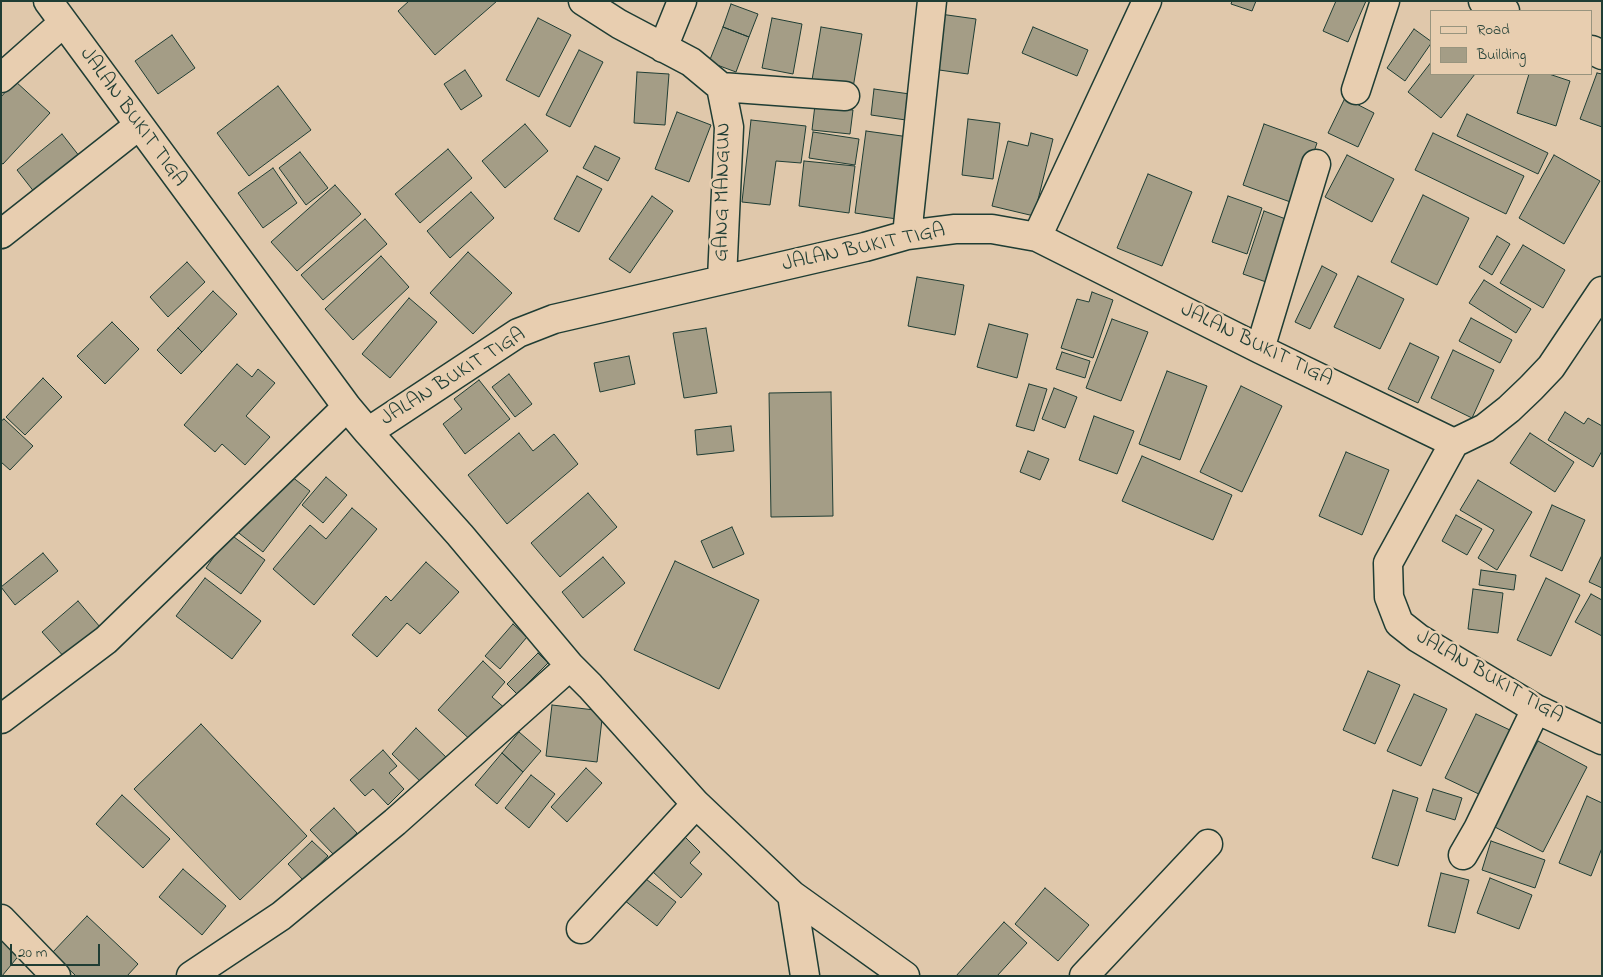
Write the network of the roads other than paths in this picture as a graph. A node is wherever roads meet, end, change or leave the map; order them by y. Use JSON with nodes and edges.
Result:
{"nodes":[{"id":1,"x":583,"y":1,"type":"edge"},
{"id":2,"x":682,"y":1,"type":"edge"},
{"id":3,"x":932,"y":1,"type":"edge"},
{"id":4,"x":1147,"y":1,"type":"edge"},
{"id":5,"x":1385,"y":1,"type":"edge"},
{"id":6,"x":1483,"y":1,"type":"edge"},
{"id":7,"x":1503,"y":10,"type":"edge"},
{"id":8,"x":53,"y":23,"type":"edge"},
{"id":9,"x":663,"y":48,"type":"junction"},
{"id":10,"x":1,"y":78,"type":"edge"},
{"id":11,"x":721,"y":87,"type":"junction"},
{"id":12,"x":1356,"y":90,"type":"dead end"},
{"id":13,"x":845,"y":96,"type":"dead end"},
{"id":14,"x":138,"y":126,"type":"junction"},
{"id":15,"x":1316,"y":164,"type":"dead end"},
{"id":16,"x":1,"y":234,"type":"edge"},
{"id":17,"x":907,"y":235,"type":"junction"},
{"id":18,"x":1038,"y":237,"type":"junction"},
{"id":19,"x":722,"y":279,"type":"junction"},
{"id":20,"x":1602,"y":292,"type":"edge"},
{"id":21,"x":1260,"y":349,"type":"junction"},
{"id":22,"x":346,"y":408,"type":"junction"},
{"id":23,"x":368,"y":432,"type":"junction"},
{"id":24,"x":1454,"y":443,"type":"junction"},
{"id":25,"x":570,"y":666,"type":"junction"},
{"id":26,"x":1536,"y":709,"type":"junction"},
{"id":27,"x":1,"y":720,"type":"edge"},
{"id":28,"x":1602,"y":740,"type":"edge"},
{"id":29,"x":696,"y":804,"type":"junction"},
{"id":30,"x":1208,"y":844,"type":"dead end"},
{"id":31,"x":1463,"y":854,"type":"dead end"},
{"id":32,"x":792,"y":895,"type":"junction"},
{"id":33,"x":1,"y":919,"type":"edge"},
{"id":34,"x":581,"y":929,"type":"dead end"},
{"id":35,"x":56,"y":976,"type":"edge"},
{"id":36,"x":190,"y":976,"type":"edge"},
{"id":37,"x":805,"y":976,"type":"edge"},
{"id":38,"x":905,"y":976,"type":"edge"},
{"id":39,"x":1084,"y":976,"type":"edge"}],
"edges":[{"from":1,"to":9,"type":"street"},
{"from":2,"to":9,"type":"street"},
{"from":3,"to":17,"type":"street"},
{"from":4,"to":18,"type":"street"},
{"from":5,"to":12,"type":"street"},
{"from":6,"to":7,"type":"street"},
{"from":8,"to":10,"type":"street"},
{"from":8,"to":14,"type":"street","name":"JALAN BUKIT TIGA"},
{"from":9,"to":11,"type":"street"},
{"from":11,"to":13,"type":"street"},
{"from":11,"to":19,"type":"street","name":"GANG MANGUN"},
{"from":14,"to":16,"type":"street"},
{"from":14,"to":22,"type":"street","name":"JALAN BUKIT TIGA"},
{"from":15,"to":21,"type":"street"},
{"from":17,"to":18,"type":"street","name":"JALAN BUKIT TIGA"},
{"from":17,"to":19,"type":"street","name":"JALAN BUKIT TIGA"},
{"from":18,"to":21,"type":"street","name":"JALAN BUKIT TIGA"},
{"from":19,"to":23,"type":"street","name":"JALAN BUKIT TIGA"},
{"from":20,"to":24,"type":"street"},
{"from":21,"to":24,"type":"street","name":"JALAN BUKIT TIGA"},
{"from":22,"to":23,"type":"street","name":"JALAN BUKIT TIGA"},
{"from":22,"to":27,"type":"street"},
{"from":23,"to":25,"type":"street"},
{"from":24,"to":26,"type":"street","name":"JALAN BUKIT TIGA"},
{"from":25,"to":29,"type":"street"},
{"from":25,"to":36,"type":"street"},
{"from":26,"to":28,"type":"street","name":"JALAN BUKIT TIGA"},
{"from":26,"to":31,"type":"street"},
{"from":29,"to":32,"type":"street"},
{"from":29,"to":34,"type":"street"},
{"from":30,"to":39,"type":"street"},
{"from":32,"to":37,"type":"street"},
{"from":32,"to":38,"type":"street"},
{"from":33,"to":35,"type":"street"}]}
